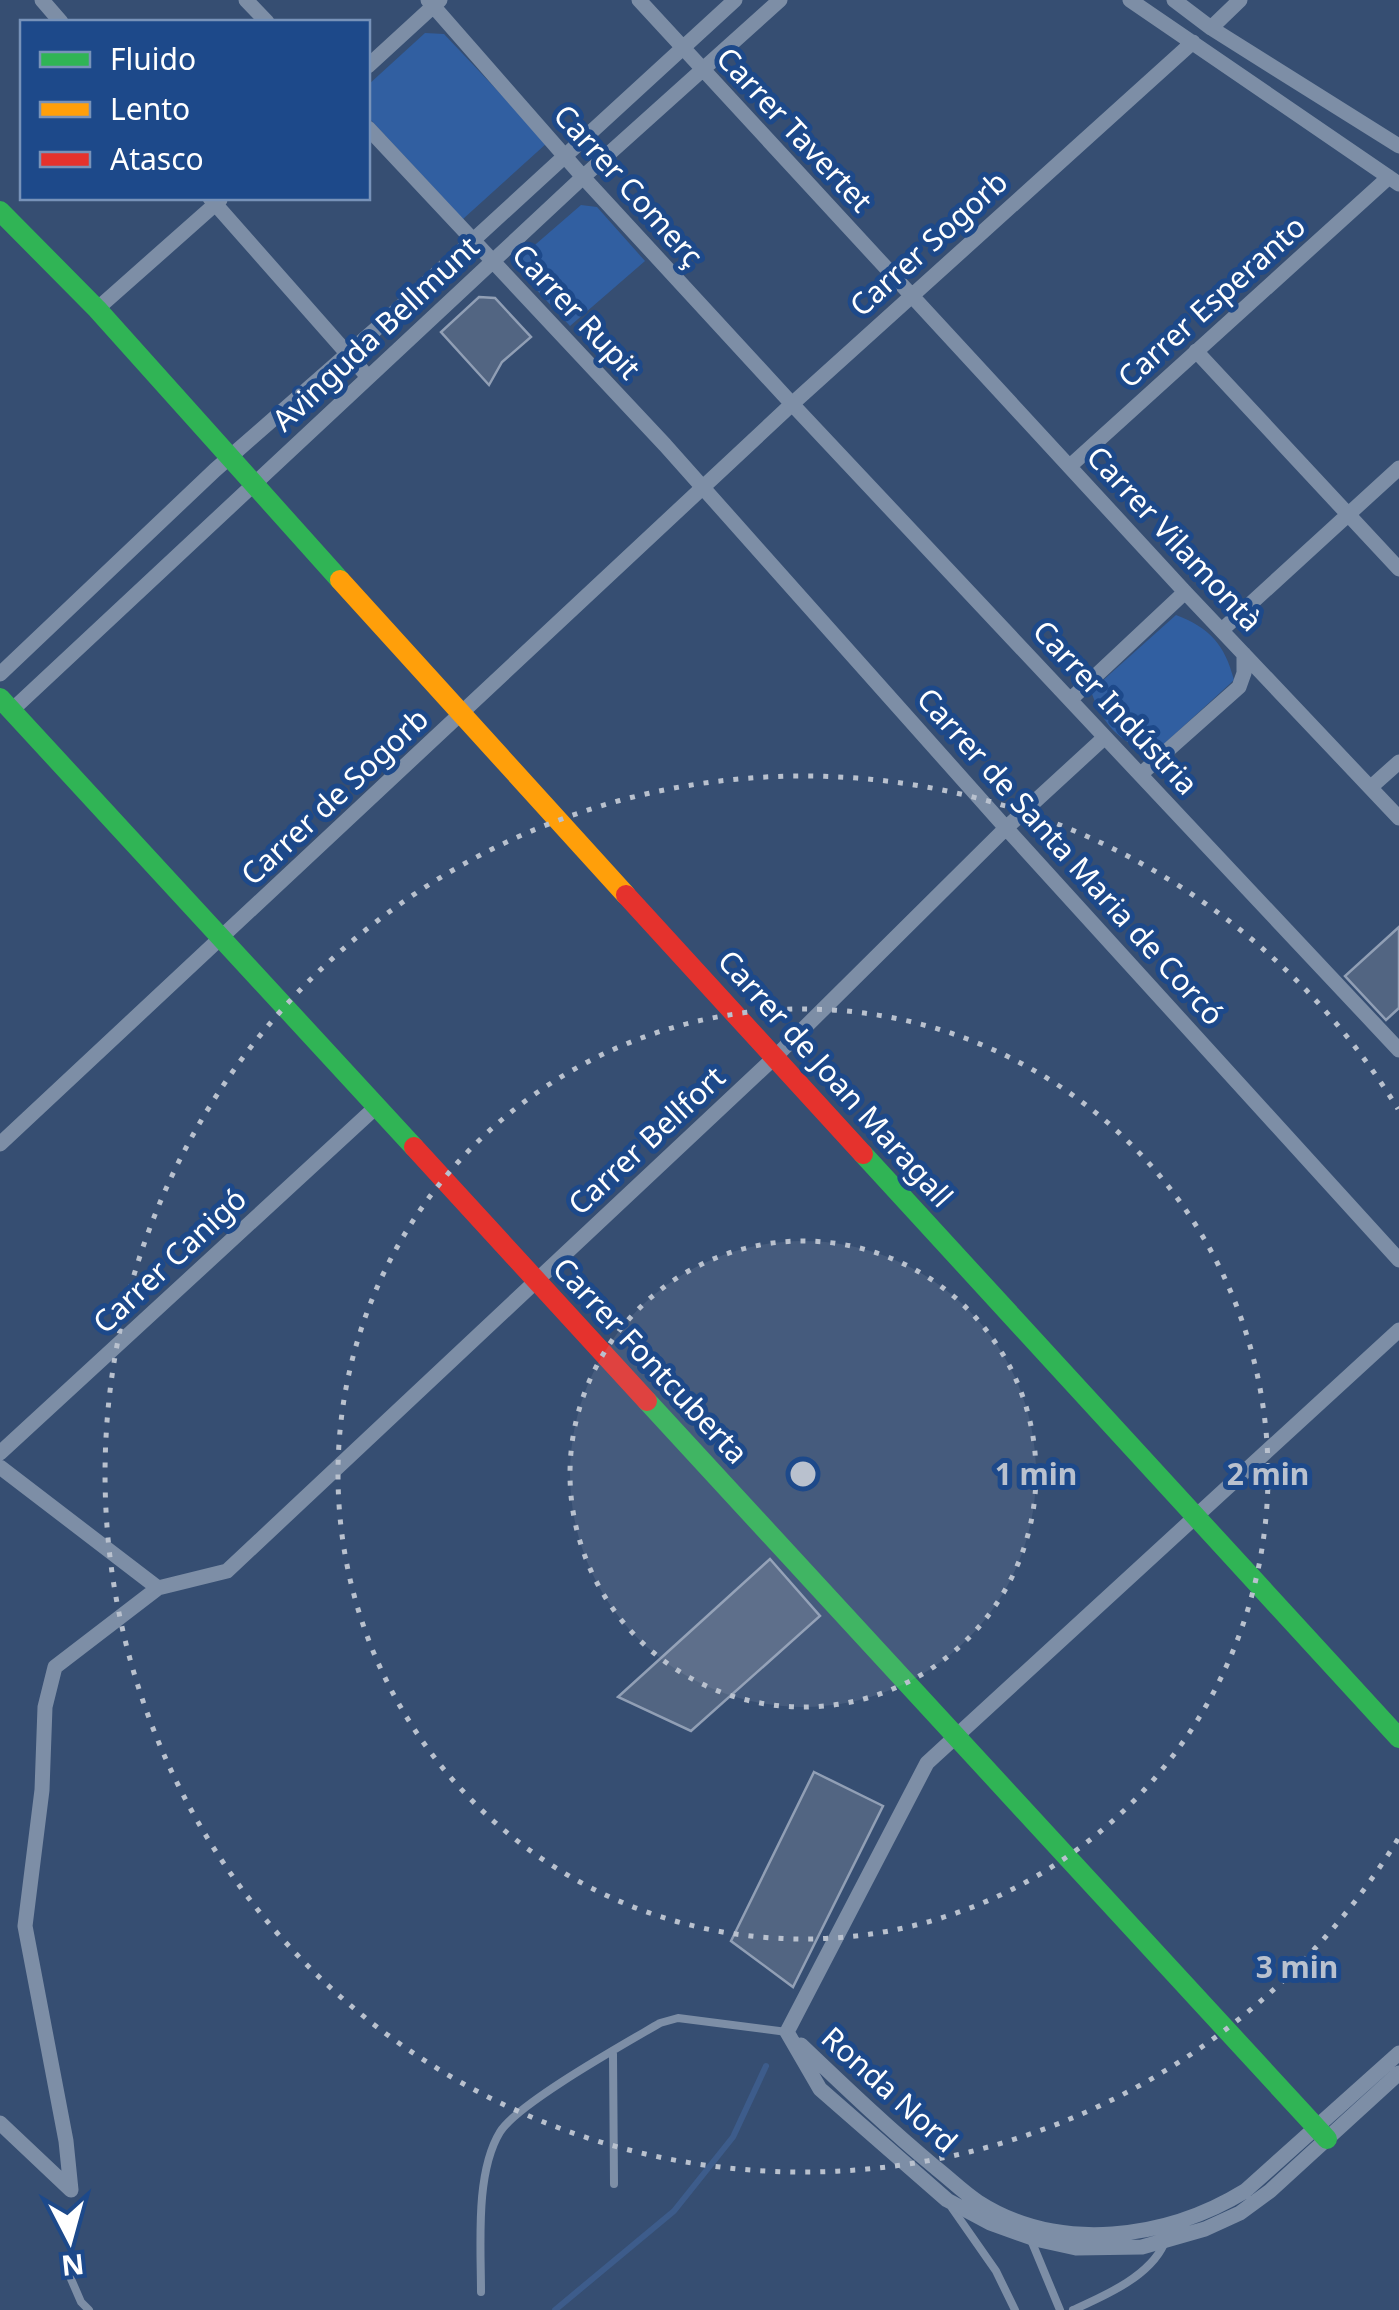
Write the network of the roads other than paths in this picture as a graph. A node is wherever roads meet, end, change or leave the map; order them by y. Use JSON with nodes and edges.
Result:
{"nodes":[{"id":1,"x":42,"y":0,"type":"edge"},
{"id":2,"x":246,"y":0,"type":"edge"},
{"id":3,"x":639,"y":0,"type":"edge"},
{"id":4,"x":735,"y":0,"type":"edge"},
{"id":5,"x":780,"y":0,"type":"edge"},
{"id":6,"x":1130,"y":0,"type":"edge"},
{"id":7,"x":1174,"y":0,"type":"edge"},
{"id":8,"x":1240,"y":0,"type":"edge"},
{"id":9,"x":434,"y":2,"type":"edge"},
{"id":10,"x":60,"y":20,"type":"edge"},
{"id":11,"x":265,"y":20,"type":"edge"},
{"id":12,"x":1210,"y":28,"type":"junction"},
{"id":13,"x":1193,"y":42,"type":"junction"},
{"id":14,"x":682,"y":47,"type":"junction"},
{"id":15,"x":370,"y":64,"type":"edge"},
{"id":16,"x":703,"y":70,"type":"junction"},
{"id":17,"x":370,"y":130,"type":"edge"},
{"id":18,"x":1399,"y":146,"type":"edge"},
{"id":19,"x":566,"y":157,"type":"junction"},
{"id":20,"x":583,"y":177,"type":"junction"},
{"id":21,"x":1394,"y":181,"type":"edge"},
{"id":22,"x":216,"y":200,"type":"edge"},
{"id":23,"x":0,"y":211,"type":"edge"},
{"id":24,"x":474,"y":241,"type":"junction"},
{"id":25,"x":492,"y":261,"type":"junction"},
{"id":26,"x":911,"y":295,"type":"junction"},
{"id":27,"x":98,"y":309,"type":"junction"},
{"id":28,"x":1196,"y":351,"type":"junction"},
{"id":29,"x":348,"y":353,"type":"junction"},
{"id":30,"x":368,"y":377,"type":"junction"},
{"id":31,"x":792,"y":404,"type":"junction"},
{"id":32,"x":230,"y":457,"type":"junction"},
{"id":33,"x":1070,"y":466,"type":"junction"},
{"id":34,"x":1399,"y":468,"type":"edge"},
{"id":35,"x":254,"y":484,"type":"junction"},
{"id":36,"x":704,"y":488,"type":"junction"},
{"id":37,"x":1350,"y":514,"type":"junction"},
{"id":38,"x":1399,"y":569,"type":"edge"},
{"id":39,"x":1185,"y":592,"type":"junction"},
{"id":40,"x":1223,"y":629,"type":"junction"},
{"id":41,"x":1244,"y":654,"type":"junction"},
{"id":42,"x":0,"y":674,"type":"edge"},
{"id":43,"x":1071,"y":698,"type":"junction"},
{"id":44,"x":5,"y":704,"type":"edge"},
{"id":45,"x":461,"y":715,"type":"junction"},
{"id":46,"x":1105,"y":737,"type":"junction"},
{"id":47,"x":1399,"y":762,"type":"edge"},
{"id":48,"x":1141,"y":774,"type":"junction"},
{"id":49,"x":1371,"y":788,"type":"junction"},
{"id":50,"x":1399,"y":818,"type":"edge"},
{"id":51,"x":1006,"y":828,"type":"junction"},
{"id":52,"x":221,"y":938,"type":"junction"},
{"id":53,"x":1399,"y":1050,"type":"edge"},
{"id":54,"x":776,"y":1056,"type":"junction"},
{"id":55,"x":376,"y":1106,"type":"junction"},
{"id":56,"x":0,"y":1144,"type":"edge"},
{"id":57,"x":1399,"y":1260,"type":"edge"},
{"id":58,"x":537,"y":1280,"type":"junction"},
{"id":59,"x":1399,"y":1330,"type":"edge"},
{"id":60,"x":0,"y":1453,"type":"edge"},
{"id":61,"x":0,"y":1468,"type":"edge"},
{"id":62,"x":1196,"y":1517,"type":"junction"},
{"id":63,"x":158,"y":1588,"type":"junction"},
{"id":64,"x":954,"y":1736,"type":"junction"},
{"id":65,"x":1399,"y":1738,"type":"edge"},
{"id":66,"x":787,"y":2032,"type":"junction"},
{"id":67,"x":1399,"y":2053,"type":"edge"},
{"id":68,"x":612,"y":2054,"type":"junction"},
{"id":69,"x":1399,"y":2073,"type":"edge"},
{"id":70,"x":0,"y":2122,"type":"edge"},
{"id":71,"x":1321,"y":2134,"type":"junction"},
{"id":72,"x":614,"y":2184,"type":"dead end"},
{"id":73,"x":947,"y":2200,"type":"junction"},
{"id":74,"x":1030,"y":2238,"type":"junction"},
{"id":75,"x":1164,"y":2242,"type":"junction"},
{"id":76,"x":68,"y":2272,"type":"road end"},
{"id":77,"x":481,"y":2292,"type":"dead end"},
{"id":78,"x":89,"y":2310,"type":"edge"},
{"id":79,"x":1015,"y":2310,"type":"edge"},
{"id":80,"x":1060,"y":2310,"type":"edge"},
{"id":81,"x":1072,"y":2310,"type":"edge"}],
"edges":[{"from":1,"to":10,"type":"street"},
{"from":2,"to":11,"type":"street"},
{"from":3,"to":14,"type":"street","name":"Carrer Tavertet"},
{"from":4,"to":14,"type":"street","name":"Avinguda Bellmunt"},
{"from":5,"to":16,"type":"street","name":"Avinguda Bellmunt"},
{"from":6,"to":13,"type":"street"},
{"from":7,"to":12,"type":"street"},
{"from":8,"to":12,"type":"street"},
{"from":9,"to":15,"type":"street"},
{"from":9,"to":19,"type":"street","name":"Carrer Comerç"},
{"from":12,"to":18,"type":"street"},
{"from":13,"to":21,"type":"street"},
{"from":13,"to":26,"type":"street","name":"Carrer Sogorb"},
{"from":14,"to":16,"type":"street","name":"Carrer Tavertet"},
{"from":14,"to":19,"type":"street","name":"Avinguda Bellmunt"},
{"from":16,"to":20,"type":"street","name":"Avinguda Bellmunt"},
{"from":16,"to":26,"type":"street","name":"Carrer Tavertet"},
{"from":17,"to":24,"type":"street","name":"Carrer Rupit"},
{"from":19,"to":20,"type":"street","name":"Carrer Comerç"},
{"from":19,"to":24,"type":"street","name":"Avinguda Bellmunt"},
{"from":20,"to":25,"type":"street","name":"Avinguda Bellmunt"},
{"from":20,"to":31,"type":"street","name":"Carrer Comerç"},
{"from":21,"to":28,"type":"street","name":"Carrer Esperanto"},
{"from":22,"to":27,"type":"street"},
{"from":22,"to":29,"type":"street"},
{"from":23,"to":27,"type":"street","name":"Carrer de Joan Maragall"},
{"from":24,"to":25,"type":"street","name":"Carrer Rupit"},
{"from":24,"to":29,"type":"street","name":"Avinguda Bellmunt"},
{"from":25,"to":30,"type":"street","name":"Avinguda Bellmunt"},
{"from":25,"to":36,"type":"street","name":"Carrer Rupit"},
{"from":26,"to":31,"type":"street","name":"Carrer Sogorb"},
{"from":26,"to":33,"type":"street","name":"Carrer Vilamontà"},
{"from":27,"to":32,"type":"street","name":"Carrer de Joan Maragall"},
{"from":28,"to":33,"type":"street","name":"Carrer Esperanto"},
{"from":28,"to":37,"type":"street"},
{"from":29,"to":30,"type":"street"},
{"from":29,"to":32,"type":"street","name":"Avinguda Bellmunt"},
{"from":30,"to":35,"type":"street","name":"Avinguda Bellmunt"},
{"from":31,"to":36,"type":"street","name":"Carrer Sogorb"},
{"from":31,"to":43,"type":"street","name":"Carrer Indústria"},
{"from":32,"to":35,"type":"street","name":"Carrer de Joan Maragall"},
{"from":32,"to":42,"type":"street","name":"Avinguda Bellmunt"},
{"from":33,"to":39,"type":"street","name":"Carrer Vilamontà"},
{"from":34,"to":37,"type":"street"},
{"from":35,"to":44,"type":"street","name":"Avinguda Bellmunt"},
{"from":35,"to":45,"type":"street","name":"Carrer de Joan Maragall"},
{"from":36,"to":45,"type":"street","name":"Carrer de Sogorb"},
{"from":36,"to":51,"type":"street","name":"Carrer de Santa Maria de Corcó"},
{"from":37,"to":38,"type":"street"},
{"from":37,"to":40,"type":"street"},
{"from":39,"to":40,"type":"street","name":"Carrer Vilamontà"},
{"from":39,"to":43,"type":"street"},
{"from":40,"to":41,"type":"street","name":"Carrer Vilamontà"},
{"from":41,"to":48,"type":"street"},
{"from":41,"to":49,"type":"street","name":"Carrer Vilamontà"},
{"from":43,"to":46,"type":"street","name":"Carrer Indústria"},
{"from":44,"to":52,"type":"street","name":"Carrer Fontcuberta"},
{"from":45,"to":52,"type":"street","name":"Carrer de Sogorb"},
{"from":45,"to":54,"type":"street","name":"Carrer de Joan Maragall"},
{"from":46,"to":48,"type":"street","name":"Carrer Indústria"},
{"from":46,"to":51,"type":"street","name":"Carrer Bellfort"},
{"from":47,"to":49,"type":"street"},
{"from":48,"to":53,"type":"street","name":"Carrer Indústria"},
{"from":49,"to":50,"type":"street","name":"Carrer Vilamontà"},
{"from":51,"to":54,"type":"street","name":"Carrer Bellfort"},
{"from":51,"to":57,"type":"street","name":"Carrer de Santa Maria de Corcó"},
{"from":52,"to":55,"type":"street","name":"Carrer Fontcuberta"},
{"from":52,"to":56,"type":"street","name":"Carrer de Sogorb"},
{"from":54,"to":58,"type":"street","name":"Carrer Bellfort"},
{"from":54,"to":62,"type":"street","name":"Carrer de Joan Maragall"},
{"from":55,"to":58,"type":"street","name":"Carrer Fontcuberta"},
{"from":55,"to":60,"type":"street","name":"Carrer Canigó"},
{"from":58,"to":63,"type":"street","name":"Carrer Bellfort"},
{"from":58,"to":64,"type":"street","name":"Carrer Fontcuberta"},
{"from":59,"to":62,"type":"street"},
{"from":61,"to":63,"type":"street"},
{"from":62,"to":64,"type":"street"},
{"from":62,"to":65,"type":"street","name":"Carrer de Joan Maragall"},
{"from":63,"to":70,"type":"street"},
{"from":64,"to":66,"type":"street"},
{"from":64,"to":71,"type":"street","name":"Carrer Fontcuberta"},
{"from":66,"to":68,"type":"lane"},
{"from":66,"to":71,"type":"street","name":"Ronda Nord"},
{"from":66,"to":73,"type":"street","name":"Ronda Nord"},
{"from":67,"to":71,"type":"street","name":"Ronda Nord"},
{"from":68,"to":72,"type":"lane"},
{"from":68,"to":77,"type":"lane"},
{"from":69,"to":71,"type":"street","name":"Ronda Nord"},
{"from":71,"to":75,"type":"street","name":"Ronda Nord"},
{"from":73,"to":74,"type":"street","name":"Ronda Nord"},
{"from":73,"to":79,"type":"lane"},
{"from":74,"to":75,"type":"street","name":"Ronda Nord"},
{"from":74,"to":80,"type":"lane"},
{"from":75,"to":81,"type":"lane"},
{"from":76,"to":78,"type":"lane"}]}
